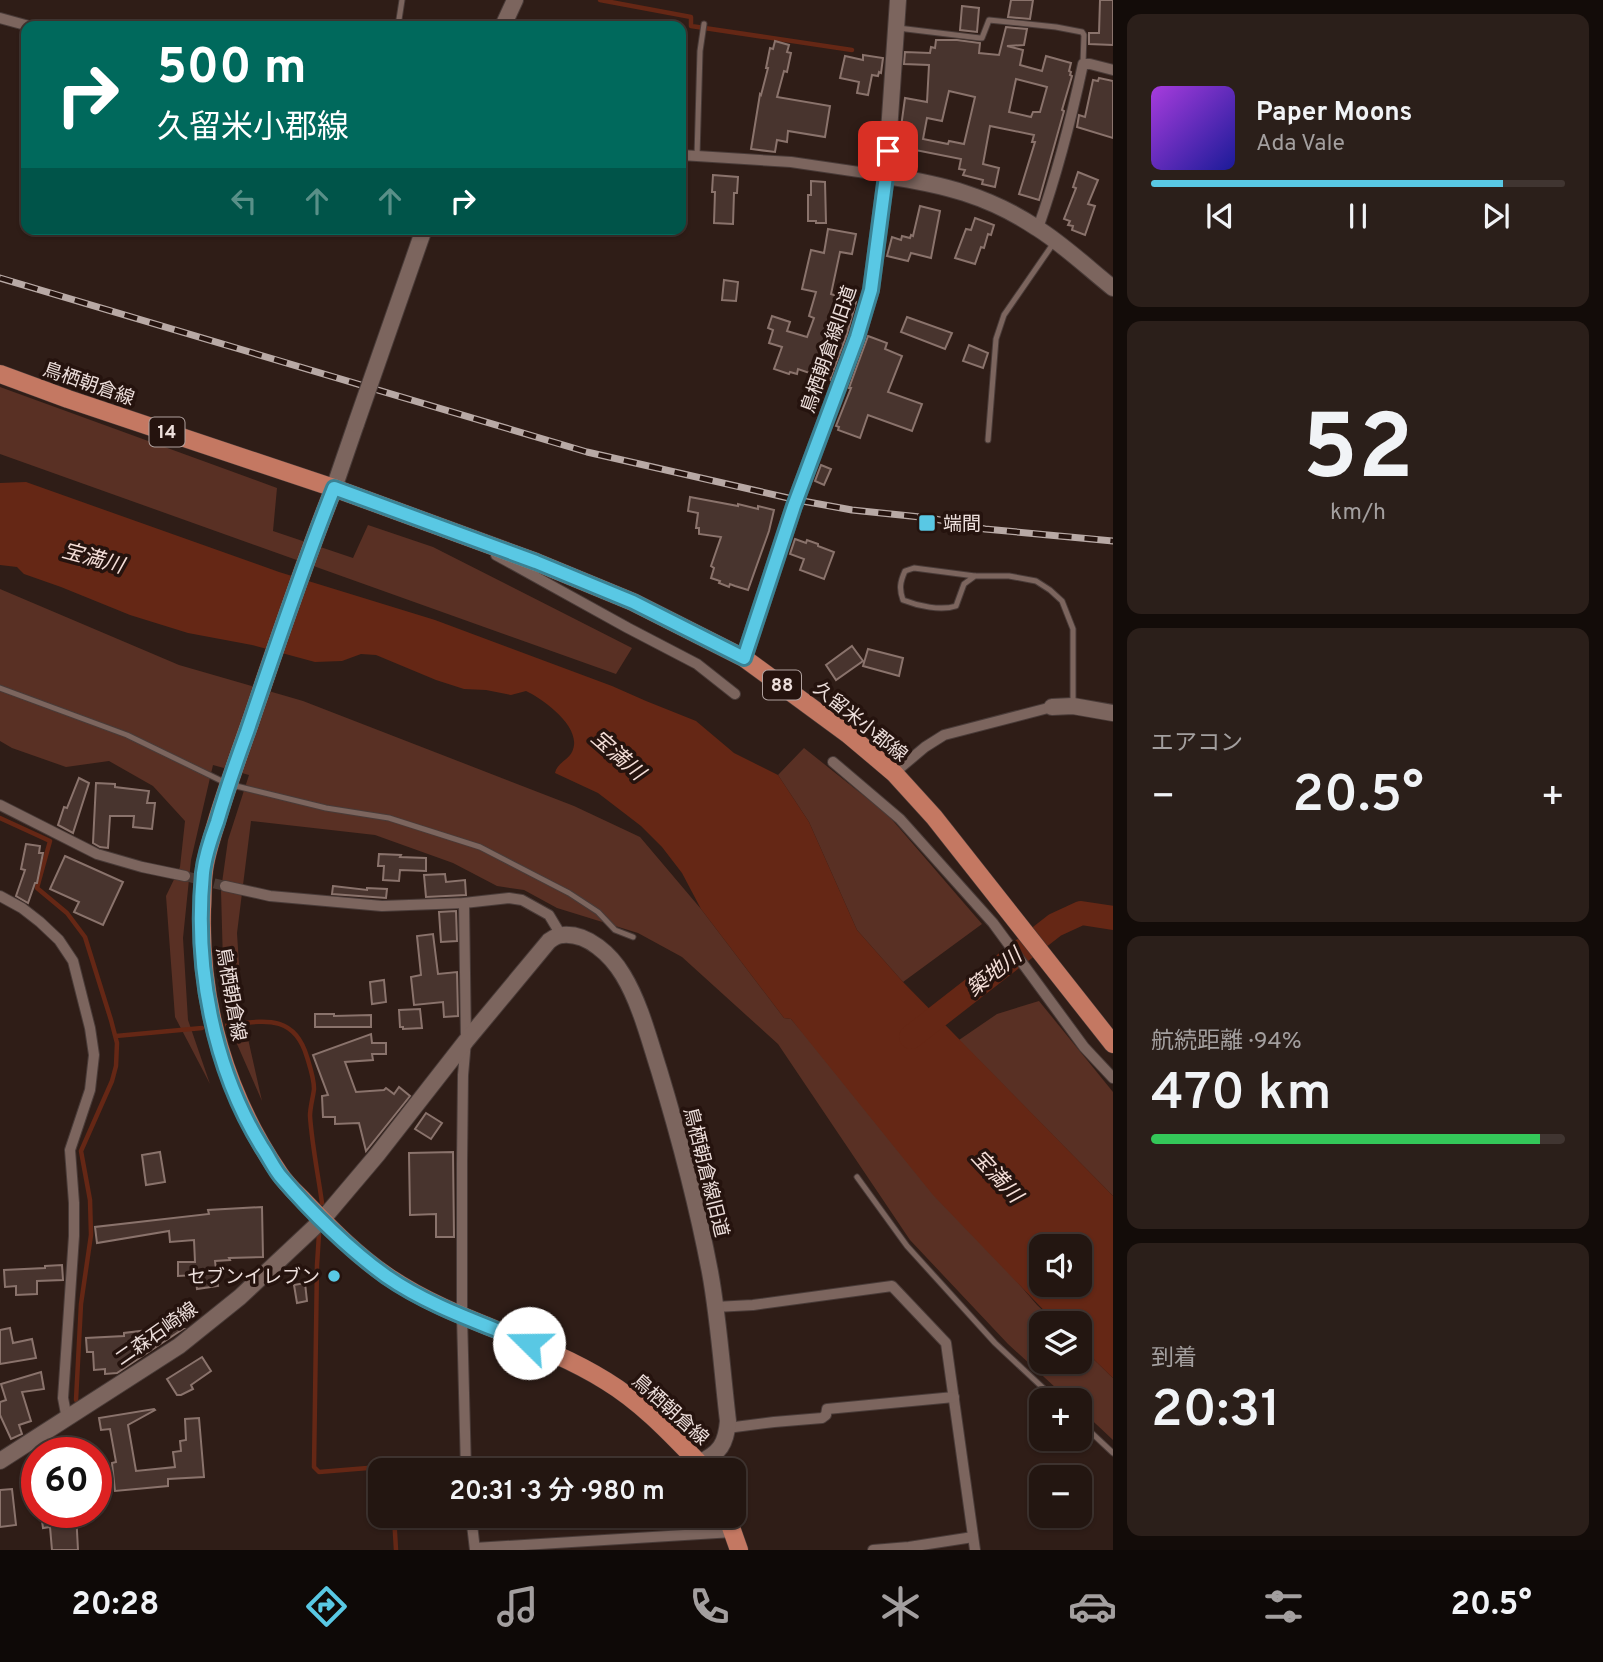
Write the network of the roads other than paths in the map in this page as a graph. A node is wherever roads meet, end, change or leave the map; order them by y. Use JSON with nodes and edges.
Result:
{"nodes":[{"id":1,"x":402,"y":0,"type":"edge"},
{"id":2,"x":515,"y":0,"type":"edge"},
{"id":3,"x":898,"y":0,"type":"edge"},
{"id":4,"x":0,"y":18,"type":"edge"},
{"id":5,"x":399,"y":21,"type":"edge"},
{"id":6,"x":505,"y":21,"type":"edge"},
{"id":7,"x":21,"y":24,"type":"edge"},
{"id":8,"x":704,"y":24,"type":"dead end"},
{"id":9,"x":895,"y":28,"type":"junction"},
{"id":10,"x":1083,"y":64,"type":"junction"},
{"id":11,"x":1113,"y":70,"type":"edge"},
{"id":12,"x":686,"y":155,"type":"edge"},
{"id":13,"x":697,"y":156,"type":"junction"},
{"id":14,"x":886,"y":176,"type":"junction"},
{"id":15,"x":1038,"y":228,"type":"junction"},
{"id":16,"x":422,"y":235,"type":"edge"},
{"id":17,"x":1055,"y":241,"type":"junction"},
{"id":18,"x":1113,"y":288,"type":"edge"},
{"id":19,"x":0,"y":374,"type":"edge"},
{"id":20,"x":988,"y":440,"type":"dead end"},
{"id":21,"x":334,"y":488,"type":"junction"},
{"id":22,"x":454,"y":531,"type":"junction"},
{"id":23,"x":975,"y":576,"type":"junction"},
{"id":24,"x":744,"y":658,"type":"junction"},
{"id":25,"x":0,"y":688,"type":"edge"},
{"id":26,"x":735,"y":694,"type":"dead end"},
{"id":27,"x":1073,"y":706,"type":"junction"},
{"id":28,"x":1052,"y":707,"type":"joint"},
{"id":29,"x":1113,"y":713,"type":"edge"},
{"id":30,"x":833,"y":762,"type":"dead end"},
{"id":31,"x":894,"y":773,"type":"junction"},
{"id":32,"x":230,"y":779,"type":"junction"},
{"id":33,"x":0,"y":805,"type":"edge"},
{"id":34,"x":185,"y":876,"type":"tunnel mouth"},
{"id":35,"x":225,"y":886,"type":"tunnel mouth"},
{"id":36,"x":0,"y":896,"type":"edge"},
{"id":37,"x":464,"y":903,"type":"junction"},
{"id":38,"x":633,"y":937,"type":"dead end"},
{"id":39,"x":555,"y":938,"type":"junction"},
{"id":40,"x":466,"y":1041,"type":"junction"},
{"id":41,"x":1113,"y":1044,"type":"edge"},
{"id":42,"x":1113,"y":1078,"type":"edge"},
{"id":43,"x":857,"y":1177,"type":"dead end"},
{"id":44,"x":322,"y":1220,"type":"junction"},
{"id":45,"x":715,"y":1307,"type":"junction"},
{"id":46,"x":462,"y":1316,"type":"junction"},
{"id":47,"x":1043,"y":1388,"type":"edge"},
{"id":48,"x":954,"y":1397,"type":"junction"},
{"id":49,"x":67,"y":1419,"type":"junction"},
{"id":50,"x":727,"y":1428,"type":"junction"},
{"id":51,"x":1092,"y":1433,"type":"edge"},
{"id":52,"x":1113,"y":1453,"type":"edge"},
{"id":53,"x":466,"y":1458,"type":"edge"},
{"id":54,"x":692,"y":1458,"type":"edge"},
{"id":55,"x":711,"y":1458,"type":"edge"},
{"id":56,"x":0,"y":1461,"type":"edge"},
{"id":57,"x":472,"y":1528,"type":"edge"},
{"id":58,"x":689,"y":1528,"type":"edge"},
{"id":59,"x":731,"y":1528,"type":"edge"},
{"id":60,"x":973,"y":1537,"type":"junction"},
{"id":61,"x":475,"y":1549,"type":"edge"},
{"id":62,"x":739,"y":1550,"type":"edge"},
{"id":63,"x":873,"y":1550,"type":"edge"},
{"id":64,"x":975,"y":1550,"type":"edge"}],
"edges":[{"from":1,"to":5,"type":"lane"},
{"from":2,"to":6,"type":"street"},
{"from":3,"to":9,"type":"street","name":"鳥栖朝倉線旧道"},
{"from":4,"to":7,"type":"street"},
{"from":8,"to":13,"type":"lane"},
{"from":9,"to":10,"type":"lane"},
{"from":9,"to":14,"type":"street","name":"鳥栖朝倉線旧道"},
{"from":10,"to":11,"type":"street"},
{"from":10,"to":15,"type":"street"},
{"from":12,"to":13,"type":"street"},
{"from":13,"to":14,"type":"street"},
{"from":14,"to":15,"type":"street"},
{"from":14,"to":24,"type":"street","name":"鳥栖朝倉線旧道"},
{"from":15,"to":17,"type":"street"},
{"from":16,"to":21,"type":"street","bridge":true},
{"from":17,"to":18,"type":"street"},
{"from":17,"to":20,"type":"lane"},
{"from":19,"to":21,"type":"main road","name":"鳥栖朝倉線","number":"14"},
{"from":21,"to":22,"type":"main road","name":"久留米小郡線","number":"88"},
{"from":21,"to":32,"type":"main road","name":"鳥栖朝倉線"},
{"from":22,"to":24,"type":"main road","name":"久留米小郡線","number":"88"},
{"from":22,"to":26,"type":"street"},
{"from":23,"to":23,"type":"lane"},
{"from":23,"to":27,"type":"lane"},
{"from":24,"to":31,"type":"main road","name":"久留米小郡線","number":"88"},
{"from":25,"to":32,"type":"lane"},
{"from":27,"to":28,"type":"street"},
{"from":27,"to":29,"type":"street"},
{"from":28,"to":31,"type":"street"},
{"from":30,"to":42,"type":"street"},
{"from":31,"to":41,"type":"main road","name":"久留米小郡線","number":"88"},
{"from":32,"to":38,"type":"lane"},
{"from":32,"to":44,"type":"main road","name":"鳥栖朝倉線"},
{"from":33,"to":34,"type":"street"},
{"from":35,"to":37,"type":"street"},
{"from":36,"to":49,"type":"street"},
{"from":37,"to":39,"type":"street"},
{"from":37,"to":40,"type":"street"},
{"from":39,"to":40,"type":"street","name":"二森石崎線"},
{"from":39,"to":45,"type":"street","name":"鳥栖朝倉線旧道"},
{"from":40,"to":44,"type":"street","name":"二森石崎線"},
{"from":40,"to":46,"type":"street"},
{"from":43,"to":47,"type":"lane"},
{"from":44,"to":46,"type":"main road","name":"鳥栖朝倉線"},
{"from":44,"to":49,"type":"street","name":"二森石崎線"},
{"from":45,"to":48,"type":"street"},
{"from":45,"to":50,"type":"street","name":"鳥栖朝倉線旧道"},
{"from":46,"to":53,"type":"street"},
{"from":46,"to":54,"type":"main road","name":"鳥栖朝倉線"},
{"from":48,"to":50,"type":"street"},
{"from":48,"to":60,"type":"street"},
{"from":49,"to":56,"type":"street","name":"二森石崎線"},
{"from":50,"to":55,"type":"street"},
{"from":51,"to":52,"type":"lane"},
{"from":57,"to":61,"type":"street"},
{"from":58,"to":61,"type":"street"},
{"from":59,"to":62,"type":"main road"},
{"from":60,"to":63,"type":"street"},
{"from":60,"to":64,"type":"street"}]}
